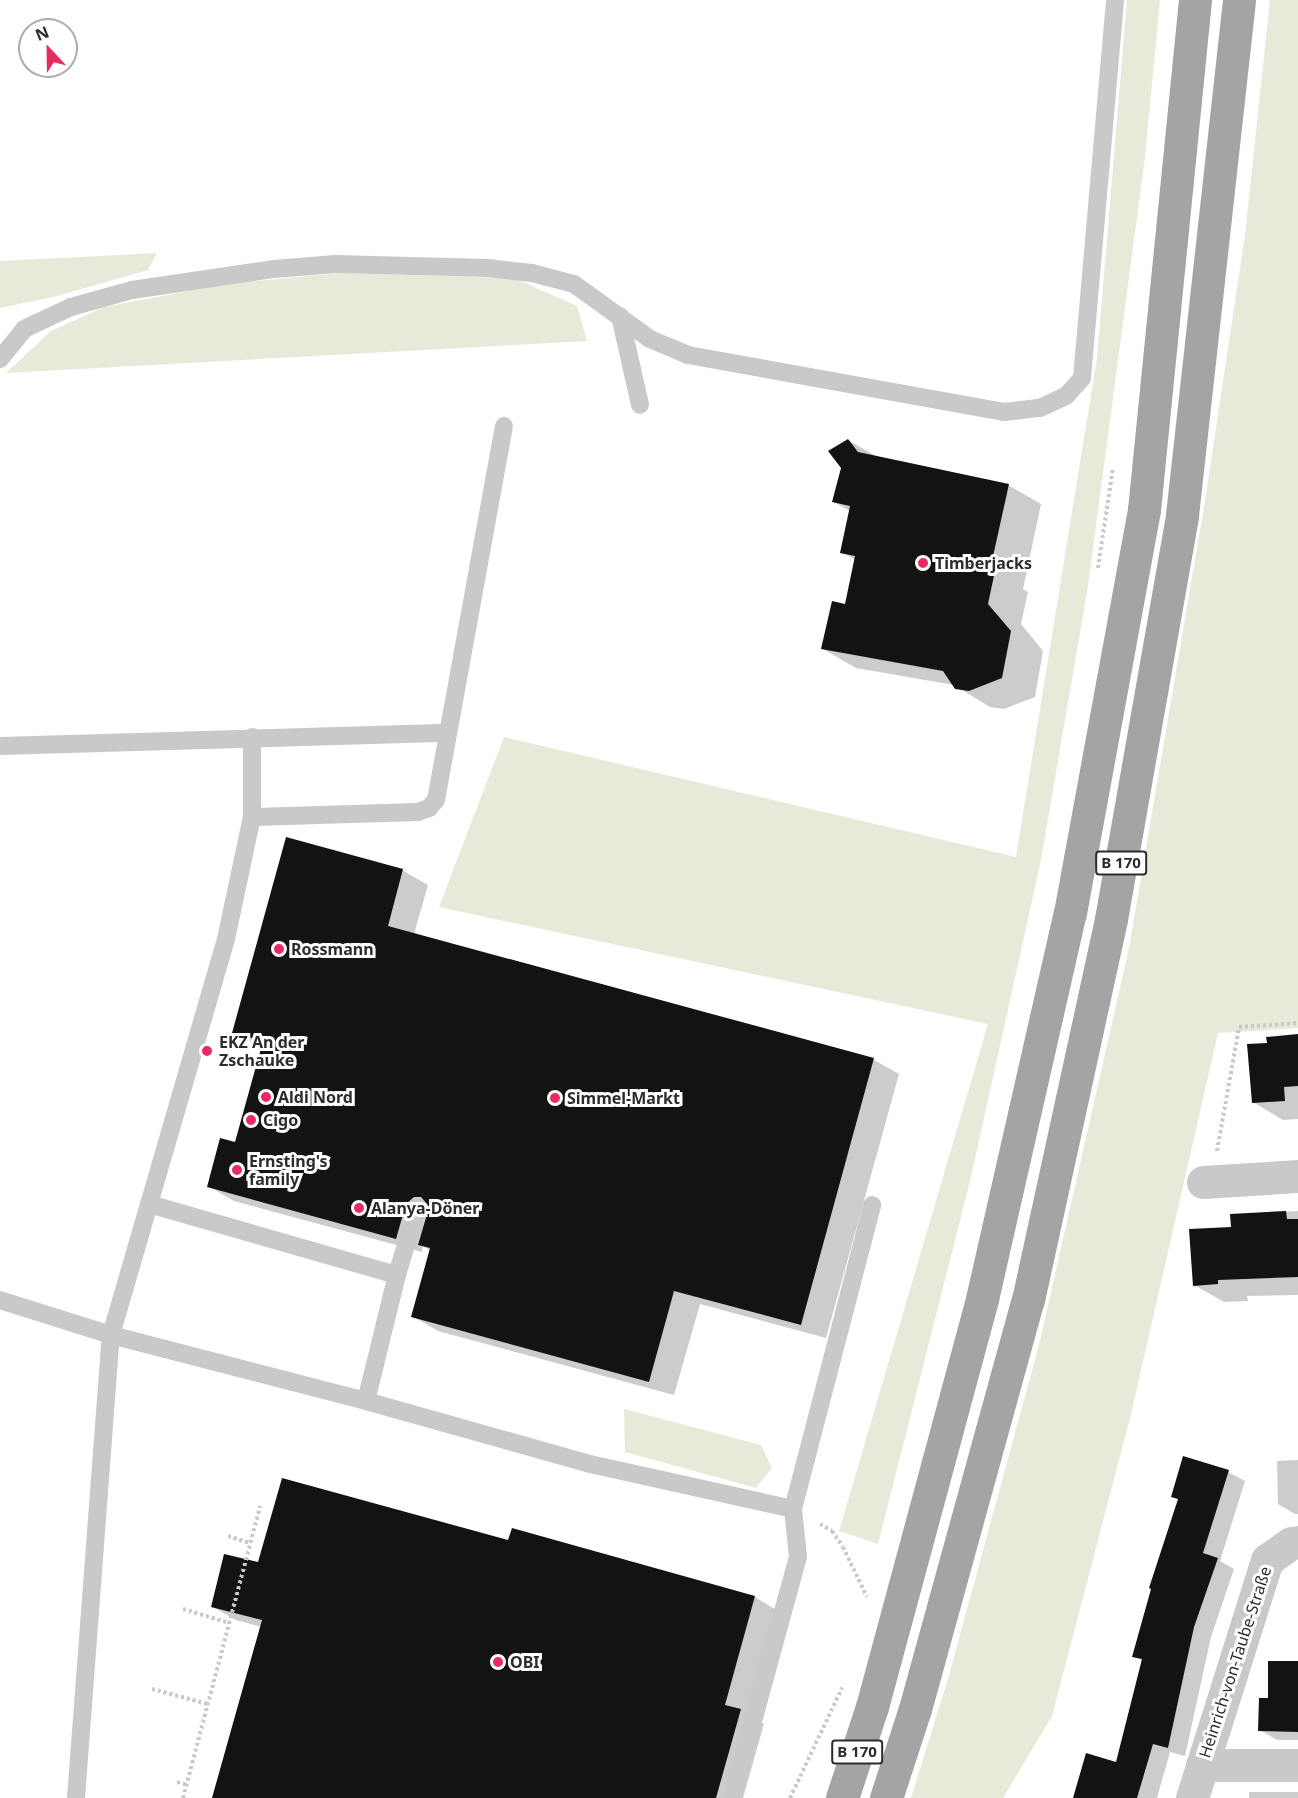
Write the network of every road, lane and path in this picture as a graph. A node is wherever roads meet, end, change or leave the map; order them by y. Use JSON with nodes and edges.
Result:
{"nodes":[{"id":1,"x":1115,"y":0,"type":"edge"},
{"id":2,"x":1195,"y":0,"type":"edge"},
{"id":3,"x":1239,"y":0,"type":"edge"},
{"id":4,"x":620,"y":316,"type":"junction"},
{"id":5,"x":0,"y":359,"type":"edge"},
{"id":6,"x":640,"y":405,"type":"dead end"},
{"id":7,"x":504,"y":426,"type":"dead end"},
{"id":8,"x":1115,"y":458,"type":"dead end"},
{"id":9,"x":1097,"y":572,"type":"dead end"},
{"id":10,"x":447,"y":733,"type":"junction"},
{"id":11,"x":252,"y":737,"type":"junction"},
{"id":12,"x":0,"y":746,"type":"edge"},
{"id":13,"x":252,"y":817,"type":"junction"},
{"id":14,"x":1298,"y":1023,"type":"edge"},
{"id":15,"x":1298,"y":1176,"type":"edge"},
{"id":16,"x":1207,"y":1181,"type":"joint"},
{"id":17,"x":149,"y":1204,"type":"junction"},
{"id":18,"x":872,"y":1205,"type":"dead end"},
{"id":19,"x":417,"y":1208,"type":"dead end"},
{"id":20,"x":397,"y":1275,"type":"junction"},
{"id":21,"x":0,"y":1300,"type":"edge"},
{"id":22,"x":111,"y":1335,"type":"junction"},
{"id":23,"x":366,"y":1401,"type":"junction"},
{"id":24,"x":260,"y":1506,"type":"dead end"},
{"id":25,"x":793,"y":1509,"type":"junction"},
{"id":26,"x":228,"y":1536,"type":"dead end"},
{"id":27,"x":1298,"y":1542,"type":"edge"},
{"id":28,"x":250,"y":1543,"type":"junction"},
{"id":29,"x":872,"y":1590,"type":"dead end"},
{"id":30,"x":183,"y":1609,"type":"dead end"},
{"id":31,"x":229,"y":1623,"type":"junction"},
{"id":32,"x":845,"y":1680,"type":"dead end"},
{"id":33,"x":152,"y":1689,"type":"dead end"},
{"id":34,"x":208,"y":1704,"type":"junction"},
{"id":35,"x":1202,"y":1765,"type":"junction"},
{"id":36,"x":1298,"y":1766,"type":"edge"},
{"id":37,"x":177,"y":1782,"type":"dead end"},
{"id":38,"x":187,"y":1785,"type":"junction"},
{"id":39,"x":76,"y":1798,"type":"edge"},
{"id":40,"x":183,"y":1798,"type":"edge"},
{"id":41,"x":732,"y":1798,"type":"edge"},
{"id":42,"x":790,"y":1798,"type":"edge"},
{"id":43,"x":842,"y":1798,"type":"edge"},
{"id":44,"x":886,"y":1798,"type":"edge"},
{"id":45,"x":1192,"y":1798,"type":"edge"}],
"edges":[{"from":1,"to":4,"type":"lane"},
{"from":2,"to":43,"type":"main road","number":"B 170"},
{"from":3,"to":44,"type":"main road","number":"B 170"},
{"from":4,"to":5,"type":"lane"},
{"from":4,"to":6,"type":"lane"},
{"from":7,"to":10,"type":"lane"},
{"from":8,"to":9,"type":"path"},
{"from":10,"to":11,"type":"lane"},
{"from":10,"to":13,"type":"lane"},
{"from":11,"to":12,"type":"lane"},
{"from":11,"to":13,"type":"lane"},
{"from":13,"to":17,"type":"lane"},
{"from":14,"to":16,"type":"path"},
{"from":15,"to":16,"type":"street"},
{"from":17,"to":20,"type":"lane"},
{"from":17,"to":22,"type":"lane"},
{"from":18,"to":25,"type":"lane"},
{"from":19,"to":20,"type":"lane"},
{"from":20,"to":23,"type":"lane"},
{"from":21,"to":22,"type":"lane"},
{"from":22,"to":23,"type":"lane"},
{"from":22,"to":39,"type":"lane"},
{"from":23,"to":25,"type":"lane"},
{"from":24,"to":28,"type":"path"},
{"from":25,"to":29,"type":"path"},
{"from":25,"to":41,"type":"lane"},
{"from":26,"to":28,"type":"path"},
{"from":27,"to":35,"type":"street","name":"Heinrich-von-Taube-Straße"},
{"from":28,"to":31,"type":"path"},
{"from":30,"to":31,"type":"path"},
{"from":31,"to":34,"type":"path"},
{"from":32,"to":42,"type":"path"},
{"from":33,"to":34,"type":"path"},
{"from":34,"to":38,"type":"path"},
{"from":35,"to":36,"type":"street"},
{"from":35,"to":45,"type":"street","name":"Heinrich-von-Taube-Straße"},
{"from":37,"to":38,"type":"path"},
{"from":38,"to":40,"type":"path"}]}
